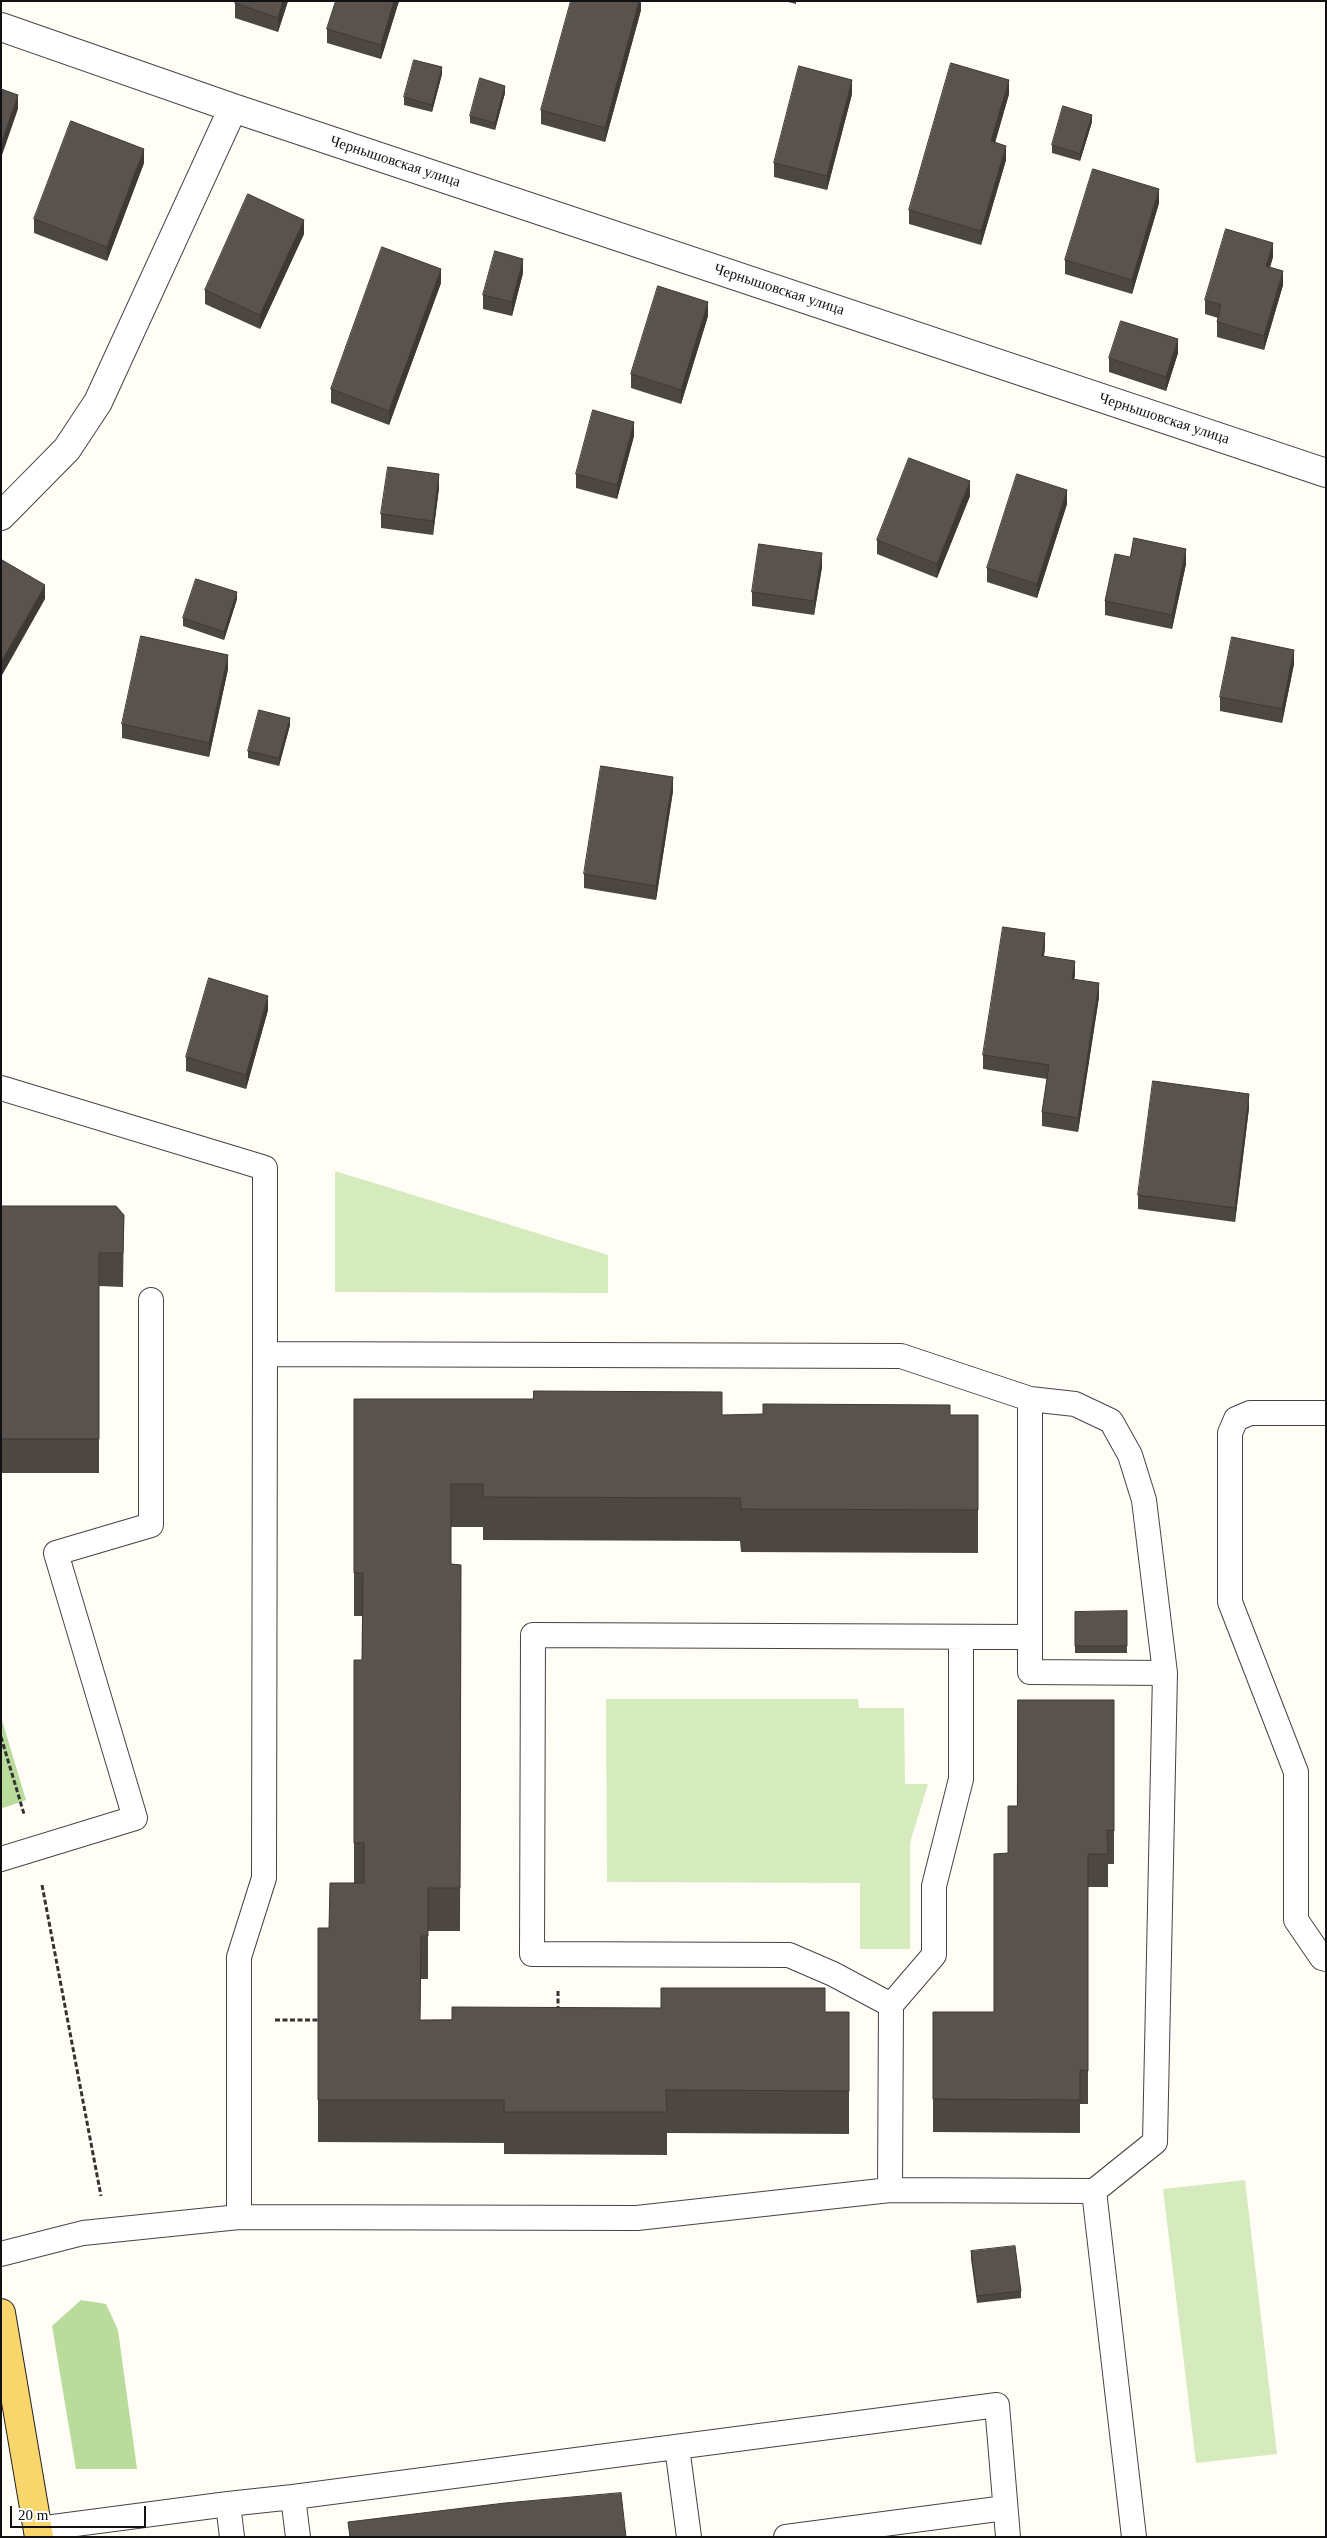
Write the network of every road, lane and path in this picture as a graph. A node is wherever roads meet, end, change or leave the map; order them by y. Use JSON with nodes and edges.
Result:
{"nodes":[{"id":1,"x":1,"y":27,"type":"edge"},
{"id":2,"x":233,"y":108,"type":"junction"},
{"id":3,"x":1326,"y":473,"type":"edge"},
{"id":4,"x":1,"y":516,"type":"edge"},
{"id":5,"x":1,"y":1088,"type":"edge"},
{"id":6,"x":151,"y":1300,"type":"dead end"},
{"id":7,"x":266,"y":1354,"type":"junction"},
{"id":8,"x":1030,"y":1399,"type":"junction"},
{"id":9,"x":1326,"y":1413,"type":"edge"},
{"id":10,"x":961,"y":1637,"type":"junction"},
{"id":11,"x":1030,"y":1637,"type":"junction"},
{"id":12,"x":1164,"y":1672,"type":"junction"},
{"id":13,"x":1,"y":1737,"type":"edge"},
{"id":14,"x":35,"y":1849,"type":"junction"},
{"id":15,"x":1,"y":1859,"type":"edge"},
{"id":16,"x":558,"y":1954,"type":"junction"},
{"id":17,"x":1326,"y":1959,"type":"edge"},
{"id":18,"x":890,"y":2005,"type":"junction"},
{"id":19,"x":239,"y":2020,"type":"junction"},
{"id":20,"x":318,"y":2020,"type":"edge"},
{"id":21,"x":558,"y":2021,"type":"edge"},
{"id":22,"x":890,"y":2190,"type":"junction"},
{"id":23,"x":1094,"y":2191,"type":"junction"},
{"id":24,"x":239,"y":2217,"type":"junction"},
{"id":25,"x":108,"y":2231,"type":"junction"},
{"id":26,"x":1,"y":2254,"type":"edge"},
{"id":27,"x":1,"y":2313,"type":"edge"},
{"id":28,"x":678,"y":2447,"type":"junction"},
{"id":29,"x":293,"y":2497,"type":"junction"},
{"id":30,"x":228,"y":2504,"type":"junction"},
{"id":31,"x":1005,"y":2508,"type":"junction"},
{"id":32,"x":38,"y":2533,"type":"edge"},
{"id":33,"x":232,"y":2537,"type":"edge"},
{"id":34,"x":298,"y":2537,"type":"edge"},
{"id":35,"x":690,"y":2537,"type":"edge"},
{"id":36,"x":786,"y":2537,"type":"edge"},
{"id":37,"x":1008,"y":2537,"type":"edge"},
{"id":38,"x":1134,"y":2537,"type":"edge"}],
"edges":[{"from":1,"to":2,"type":"street","name":"Чернышовская улица"},
{"from":2,"to":3,"type":"street","name":"Чернышовская улица"},
{"from":2,"to":4,"type":"street"},
{"from":5,"to":7,"type":"lane"},
{"from":6,"to":14,"type":"lane"},
{"from":7,"to":8,"type":"lane"},
{"from":7,"to":19,"type":"lane"},
{"from":8,"to":11,"type":"lane"},
{"from":8,"to":12,"type":"lane"},
{"from":9,"to":17,"type":"lane"},
{"from":10,"to":11,"type":"lane"},
{"from":10,"to":16,"type":"lane"},
{"from":10,"to":18,"type":"lane"},
{"from":11,"to":12,"type":"lane"},
{"from":12,"to":23,"type":"lane"},
{"from":13,"to":14,"type":"path"},
{"from":14,"to":15,"type":"lane"},
{"from":14,"to":25,"type":"path"},
{"from":16,"to":18,"type":"lane"},
{"from":16,"to":21,"type":"path"},
{"from":18,"to":22,"type":"lane"},
{"from":19,"to":20,"type":"path"},
{"from":19,"to":24,"type":"lane"},
{"from":22,"to":23,"type":"lane"},
{"from":22,"to":24,"type":"lane"},
{"from":23,"to":38,"type":"lane"},
{"from":24,"to":25,"type":"lane"},
{"from":25,"to":26,"type":"lane"},
{"from":27,"to":32,"type":"main road"},
{"from":28,"to":29,"type":"lane"},
{"from":28,"to":31,"type":"lane"},
{"from":28,"to":35,"type":"lane"},
{"from":29,"to":30,"type":"lane"},
{"from":29,"to":34,"type":"lane"},
{"from":30,"to":32,"type":"lane"},
{"from":30,"to":33,"type":"lane"},
{"from":31,"to":36,"type":"lane"},
{"from":31,"to":37,"type":"lane"}]}
